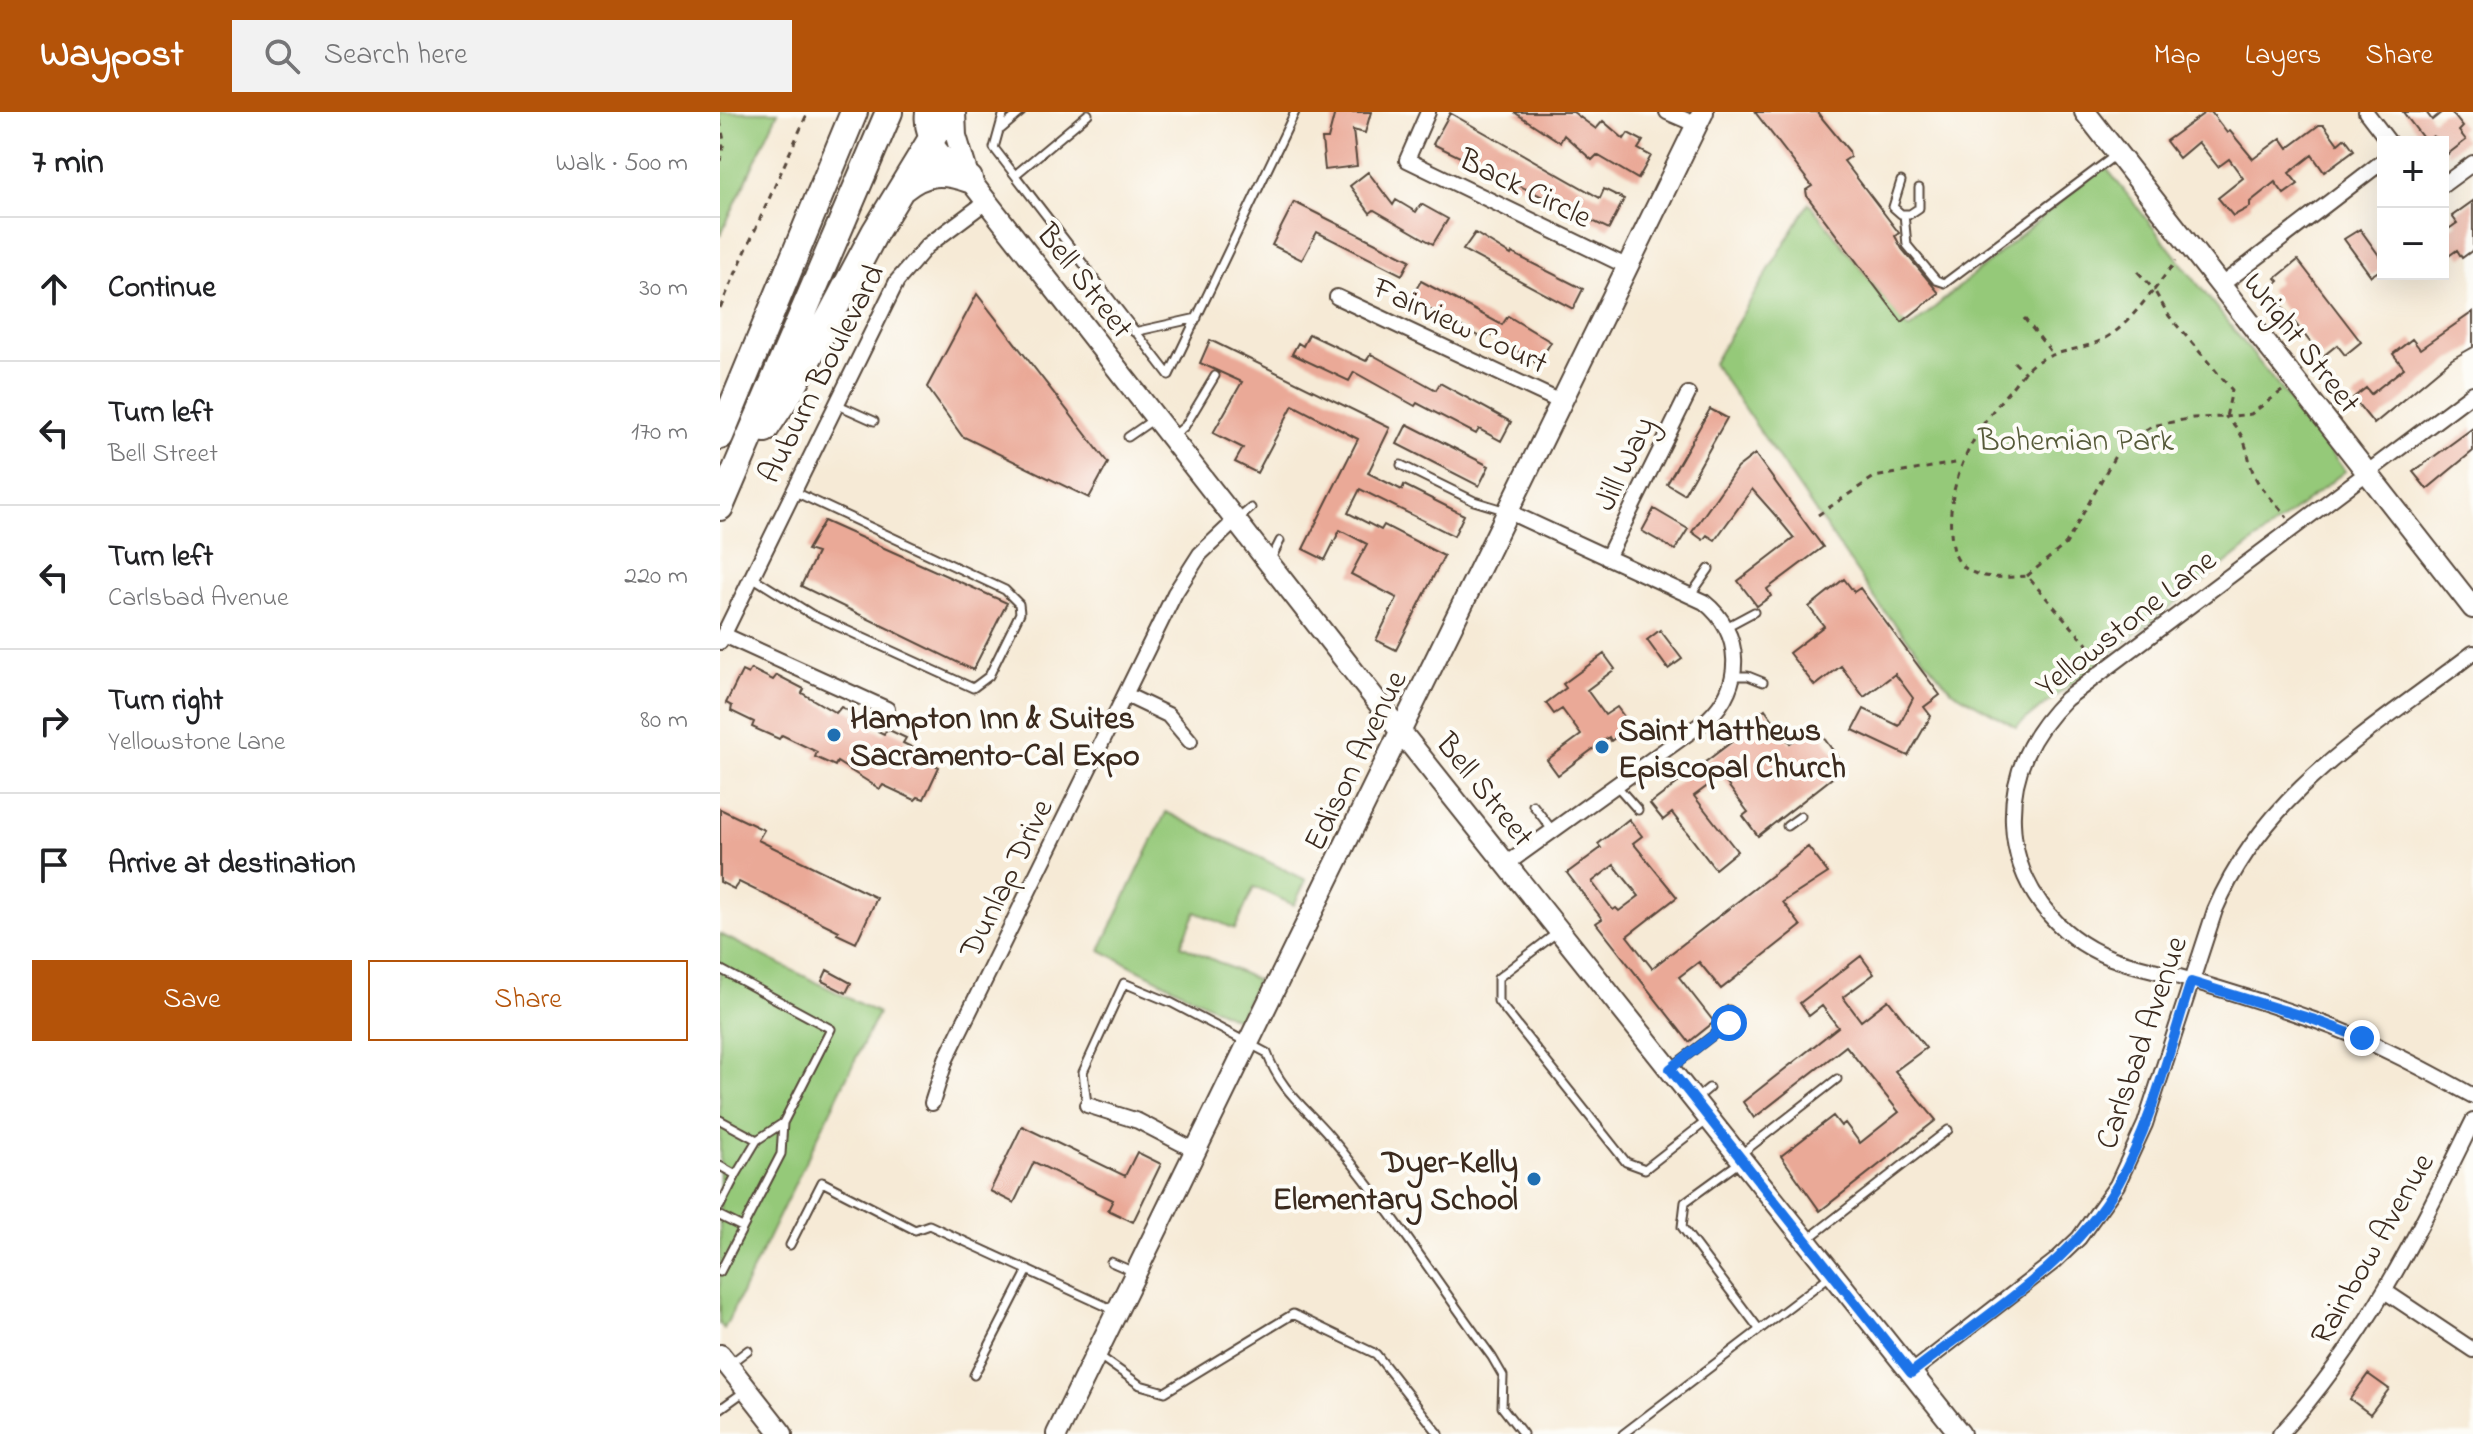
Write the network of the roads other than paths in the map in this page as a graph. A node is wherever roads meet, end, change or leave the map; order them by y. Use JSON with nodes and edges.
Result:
{"nodes":[{"id":1,"x":854,"y":112,"type":"edge"},
{"id":2,"x":889,"y":112,"type":"edge"},
{"id":3,"x":926,"y":112,"type":"edge"},
{"id":4,"x":948,"y":112,"type":"edge"},
{"id":5,"x":955,"y":112,"type":"edge"},
{"id":6,"x":1004,"y":112,"type":"edge"},
{"id":7,"x":1021,"y":112,"type":"edge"},
{"id":8,"x":1295,"y":112,"type":"edge"},
{"id":9,"x":1428,"y":112,"type":"edge"},
{"id":10,"x":1667,"y":112,"type":"edge"},
{"id":11,"x":2085,"y":112,"type":"edge"},
{"id":12,"x":2366,"y":112,"type":"edge"},
{"id":13,"x":1088,"y":114,"type":"dead end"},
{"id":14,"x":1700,"y":118,"type":"edge"},
{"id":15,"x":999,"y":131,"type":"junction"},
{"id":16,"x":2384,"y":136,"type":"edge"},
{"id":17,"x":931,"y":141,"type":"junction"},
{"id":18,"x":2117,"y":153,"type":"junction"},
{"id":19,"x":2473,"y":163,"type":"edge"},
{"id":20,"x":2377,"y":166,"type":"edge"},
{"id":21,"x":1015,"y":175,"type":"junction"},
{"id":22,"x":969,"y":179,"type":"junction"},
{"id":23,"x":1901,"y":181,"type":"dead end"},
{"id":24,"x":2449,"y":181,"type":"edge"},
{"id":25,"x":1919,"y":188,"type":"dead end"},
{"id":26,"x":900,"y":191,"type":"junction"},
{"id":27,"x":987,"y":201,"type":"junction"},
{"id":28,"x":1904,"y":214,"type":"junction"},
{"id":29,"x":1626,"y":266,"type":"junction"},
{"id":30,"x":2220,"y":286,"type":"junction"},
{"id":31,"x":1337,"y":297,"type":"dead end"},
{"id":32,"x":1197,"y":318,"type":"junction"},
{"id":33,"x":1134,"y":332,"type":"junction"},
{"id":34,"x":1215,"y":376,"type":"dead end"},
{"id":35,"x":2473,"y":393,"type":"edge"},
{"id":36,"x":1688,"y":394,"type":"dead end"},
{"id":37,"x":1561,"y":402,"type":"junction"},
{"id":38,"x":836,"y":404,"type":"junction"},
{"id":39,"x":1156,"y":418,"type":"junction"},
{"id":40,"x":874,"y":421,"type":"dead end"},
{"id":41,"x":720,"y":436,"type":"edge"},
{"id":42,"x":1128,"y":437,"type":"dead end"},
{"id":43,"x":1171,"y":437,"type":"junction"},
{"id":44,"x":1401,"y":465,"type":"dead end"},
{"id":45,"x":737,"y":467,"type":"junction"},
{"id":46,"x":2366,"y":471,"type":"junction"},
{"id":47,"x":793,"y":491,"type":"junction"},
{"id":48,"x":720,"y":507,"type":"edge"},
{"id":49,"x":1509,"y":512,"type":"junction"},
{"id":50,"x":1244,"y":514,"type":"junction"},
{"id":51,"x":1280,"y":541,"type":"dead end"},
{"id":52,"x":1607,"y":558,"type":"junction"},
{"id":53,"x":1269,"y":563,"type":"junction"},
{"id":54,"x":1709,"y":569,"type":"dead end"},
{"id":55,"x":752,"y":577,"type":"junction"},
{"id":56,"x":1690,"y":596,"type":"junction"},
{"id":57,"x":2473,"y":608,"type":"edge"},
{"id":58,"x":1754,"y":612,"type":"dead end"},
{"id":59,"x":1726,"y":627,"type":"junction"},
{"id":60,"x":722,"y":639,"type":"edge"},
{"id":61,"x":2473,"y":653,"type":"edge"},
{"id":62,"x":1734,"y":676,"type":"junction"},
{"id":63,"x":1763,"y":682,"type":"dead end"},
{"id":64,"x":1126,"y":695,"type":"junction"},
{"id":65,"x":887,"y":709,"type":"dead end"},
{"id":66,"x":1401,"y":732,"type":"junction"},
{"id":67,"x":1190,"y":741,"type":"dead end"},
{"id":68,"x":1616,"y":785,"type":"junction"},
{"id":69,"x":1533,"y":805,"type":"dead end"},
{"id":70,"x":1638,"y":810,"type":"dead end"},
{"id":71,"x":1801,"y":816,"type":"dead end"},
{"id":72,"x":1787,"y":826,"type":"dead end"},
{"id":73,"x":1553,"y":831,"type":"junction"},
{"id":74,"x":1508,"y":863,"type":"junction"},
{"id":75,"x":1561,"y":930,"type":"junction"},
{"id":76,"x":720,"y":969,"type":"edge"},
{"id":77,"x":2191,"y":982,"type":"junction"},
{"id":78,"x":1729,"y":1010,"type":"dead end"},
{"id":79,"x":1249,"y":1042,"type":"junction"},
{"id":80,"x":1670,"y":1069,"type":"junction"},
{"id":81,"x":1837,"y":1079,"type":"dead end"},
{"id":82,"x":2473,"y":1096,"type":"edge"},
{"id":83,"x":932,"y":1103,"type":"dead end"},
{"id":84,"x":1087,"y":1105,"type":"joint"},
{"id":85,"x":1710,"y":1118,"type":"junction"},
{"id":86,"x":720,"y":1120,"type":"edge"},
{"id":87,"x":2473,"y":1121,"type":"edge"},
{"id":88,"x":783,"y":1123,"type":"junction"},
{"id":89,"x":1948,"y":1130,"type":"dead end"},
{"id":90,"x":757,"y":1140,"type":"junction"},
{"id":91,"x":1196,"y":1151,"type":"junction"},
{"id":92,"x":1741,"y":1158,"type":"junction"},
{"id":93,"x":720,"y":1166,"type":"edge"},
{"id":94,"x":736,"y":1175,"type":"junction"},
{"id":95,"x":720,"y":1206,"type":"edge"},
{"id":96,"x":720,"y":1216,"type":"edge"},
{"id":97,"x":742,"y":1227,"type":"junction"},
{"id":98,"x":1807,"y":1241,"type":"junction"},
{"id":99,"x":790,"y":1245,"type":"dead end"},
{"id":100,"x":1111,"y":1262,"type":"dead end"},
{"id":101,"x":1028,"y":1270,"type":"junction"},
{"id":102,"x":720,"y":1272,"type":"edge"},
{"id":103,"x":1136,"y":1273,"type":"junction"},
{"id":104,"x":1833,"y":1274,"type":"junction"},
{"id":105,"x":2386,"y":1292,"type":"junction"},
{"id":106,"x":1118,"y":1312,"type":"junction"},
{"id":107,"x":1759,"y":1329,"type":"junction"},
{"id":108,"x":748,"y":1350,"type":"dead end"},
{"id":109,"x":2473,"y":1350,"type":"edge"},
{"id":110,"x":1097,"y":1354,"type":"junction"},
{"id":111,"x":724,"y":1360,"type":"edge"},
{"id":112,"x":1911,"y":1373,"type":"junction"},
{"id":113,"x":974,"y":1375,"type":"dead end"},
{"id":114,"x":747,"y":1390,"type":"junction"},
{"id":115,"x":720,"y":1409,"type":"edge"},
{"id":116,"x":1060,"y":1433,"type":"edge"},
{"id":117,"x":782,"y":1434,"type":"edge"},
{"id":118,"x":1439,"y":1434,"type":"edge"},
{"id":119,"x":1523,"y":1434,"type":"edge"},
{"id":120,"x":1623,"y":1434,"type":"edge"},
{"id":121,"x":1960,"y":1434,"type":"edge"},
{"id":122,"x":2280,"y":1434,"type":"edge"}],
"edges":[{"from":1,"to":41,"type":"highway"},
{"from":2,"to":45,"type":"highway"},
{"from":3,"to":17,"type":"street"},
{"from":4,"to":17,"type":"highway"},
{"from":5,"to":22,"type":"street","name":"Bell Street"},
{"from":6,"to":15,"type":"lane"},
{"from":7,"to":15,"type":"lane"},
{"from":8,"to":32,"type":"lane"},
{"from":9,"to":29,"type":"street","name":"Back Circle"},
{"from":10,"to":14,"type":"street"},
{"from":11,"to":18,"type":"street","name":"Wright Street"},
{"from":12,"to":16,"type":"street"},
{"from":13,"to":21,"type":"lane"},
{"from":14,"to":29,"type":"street","name":"Edison Avenue"},
{"from":15,"to":21,"type":"lane"},
{"from":17,"to":22,"type":"street","name":"Bell Street"},
{"from":17,"to":26,"type":"highway"},
{"from":18,"to":28,"type":"lane"},
{"from":18,"to":30,"type":"street","name":"Wright Street"},
{"from":19,"to":24,"type":"street"},
{"from":20,"to":30,"type":"street"},
{"from":21,"to":33,"type":"lane"},
{"from":22,"to":26,"type":"highway"},
{"from":22,"to":27,"type":"street","name":"Bell Street"},
{"from":23,"to":28,"type":"lane"},
{"from":25,"to":28,"type":"lane"},
{"from":26,"to":45,"type":"highway"},
{"from":27,"to":38,"type":"street","name":"Auburn Boulevard"},
{"from":27,"to":39,"type":"street","name":"Bell Street"},
{"from":29,"to":37,"type":"street","name":"Edison Avenue"},
{"from":30,"to":46,"type":"street","name":"Wright Street"},
{"from":31,"to":37,"type":"street","name":"Fairview Court"},
{"from":32,"to":33,"type":"lane"},
{"from":32,"to":33,"type":"lane"},
{"from":34,"to":43,"type":"lane"},
{"from":35,"to":46,"type":"street","name":"Yellowstone Lane"},
{"from":36,"to":52,"type":"street","name":"Jill Way"},
{"from":37,"to":49,"type":"street","name":"Edison Avenue"},
{"from":38,"to":40,"type":"lane"},
{"from":38,"to":47,"type":"street","name":"Auburn Boulevard"},
{"from":39,"to":42,"type":"lane"},
{"from":39,"to":43,"type":"street","name":"Bell Street"},
{"from":43,"to":50,"type":"street","name":"Bell Street"},
{"from":44,"to":49,"type":"lane"},
{"from":45,"to":48,"type":"highway"},
{"from":46,"to":57,"type":"street","name":"Wright Street"},
{"from":46,"to":77,"type":"street","name":"Yellowstone Lane"},
{"from":47,"to":55,"type":"street","name":"Auburn Boulevard"},
{"from":47,"to":55,"type":"lane"},
{"from":49,"to":52,"type":"street"},
{"from":49,"to":66,"type":"street","name":"Edison Avenue"},
{"from":50,"to":53,"type":"street","name":"Bell Street"},
{"from":50,"to":64,"type":"street","name":"Dunlap Drive"},
{"from":51,"to":53,"type":"lane"},
{"from":52,"to":56,"type":"street"},
{"from":53,"to":66,"type":"street","name":"Bell Street"},
{"from":54,"to":56,"type":"lane"},
{"from":55,"to":60,"type":"street","name":"Auburn Boulevard"},
{"from":56,"to":59,"type":"street"},
{"from":58,"to":59,"type":"lane"},
{"from":59,"to":62,"type":"street"},
{"from":60,"to":65,"type":"street"},
{"from":61,"to":77,"type":"street","name":"Carlsbad Avenue"},
{"from":62,"to":63,"type":"lane"},
{"from":62,"to":68,"type":"street"},
{"from":64,"to":67,"type":"street"},
{"from":64,"to":83,"type":"street","name":"Dunlap Drive"},
{"from":66,"to":74,"type":"street","name":"Bell Street"},
{"from":66,"to":79,"type":"street","name":"Edison Avenue"},
{"from":68,"to":70,"type":"lane"},
{"from":68,"to":73,"type":"street"},
{"from":69,"to":73,"type":"lane"},
{"from":71,"to":72,"type":"lane"},
{"from":73,"to":74,"type":"street"},
{"from":74,"to":75,"type":"street","name":"Bell Street"},
{"from":75,"to":80,"type":"street","name":"Bell Street"},
{"from":75,"to":85,"type":"lane"},
{"from":76,"to":88,"type":"lane"},
{"from":77,"to":82,"type":"street","name":"Yellowstone Lane"},
{"from":77,"to":112,"type":"street","name":"Carlsbad Avenue"},
{"from":78,"to":80,"type":"lane"},
{"from":79,"to":84,"type":"lane"},
{"from":79,"to":91,"type":"street","name":"Edison Avenue"},
{"from":79,"to":119,"type":"lane"},
{"from":80,"to":85,"type":"street","name":"Bell Street"},
{"from":81,"to":92,"type":"lane"},
{"from":84,"to":91,"type":"street"},
{"from":85,"to":92,"type":"street","name":"Bell Street"},
{"from":86,"to":90,"type":"lane"},
{"from":87,"to":105,"type":"street","name":"Rainbow Avenue"},
{"from":88,"to":90,"type":"lane"},
{"from":88,"to":97,"type":"lane"},
{"from":89,"to":98,"type":"lane"},
{"from":90,"to":94,"type":"lane"},
{"from":91,"to":103,"type":"street","name":"Edison Avenue"},
{"from":92,"to":98,"type":"street","name":"Bell Street"},
{"from":92,"to":107,"type":"lane"},
{"from":93,"to":94,"type":"lane"},
{"from":94,"to":95,"type":"lane"},
{"from":96,"to":97,"type":"lane"},
{"from":97,"to":102,"type":"lane"},
{"from":98,"to":104,"type":"street","name":"Bell Street"},
{"from":99,"to":101,"type":"lane"},
{"from":100,"to":103,"type":"lane"},
{"from":101,"to":106,"type":"lane"},
{"from":101,"to":113,"type":"lane"},
{"from":103,"to":106,"type":"street","name":"Edison Avenue"},
{"from":104,"to":107,"type":"lane"},
{"from":104,"to":112,"type":"street","name":"Bell Street"},
{"from":105,"to":109,"type":"street"},
{"from":105,"to":122,"type":"street","name":"Rainbow Avenue"},
{"from":106,"to":110,"type":"street","name":"Edison Avenue"},
{"from":107,"to":120,"type":"lane"},
{"from":108,"to":111,"type":"lane"},
{"from":110,"to":116,"type":"street","name":"Edison Avenue"},
{"from":110,"to":118,"type":"lane"},
{"from":111,"to":114,"type":"street"},
{"from":112,"to":121,"type":"street","name":"Bell Street"},
{"from":114,"to":115,"type":"lane"},
{"from":114,"to":117,"type":"street"}]}
